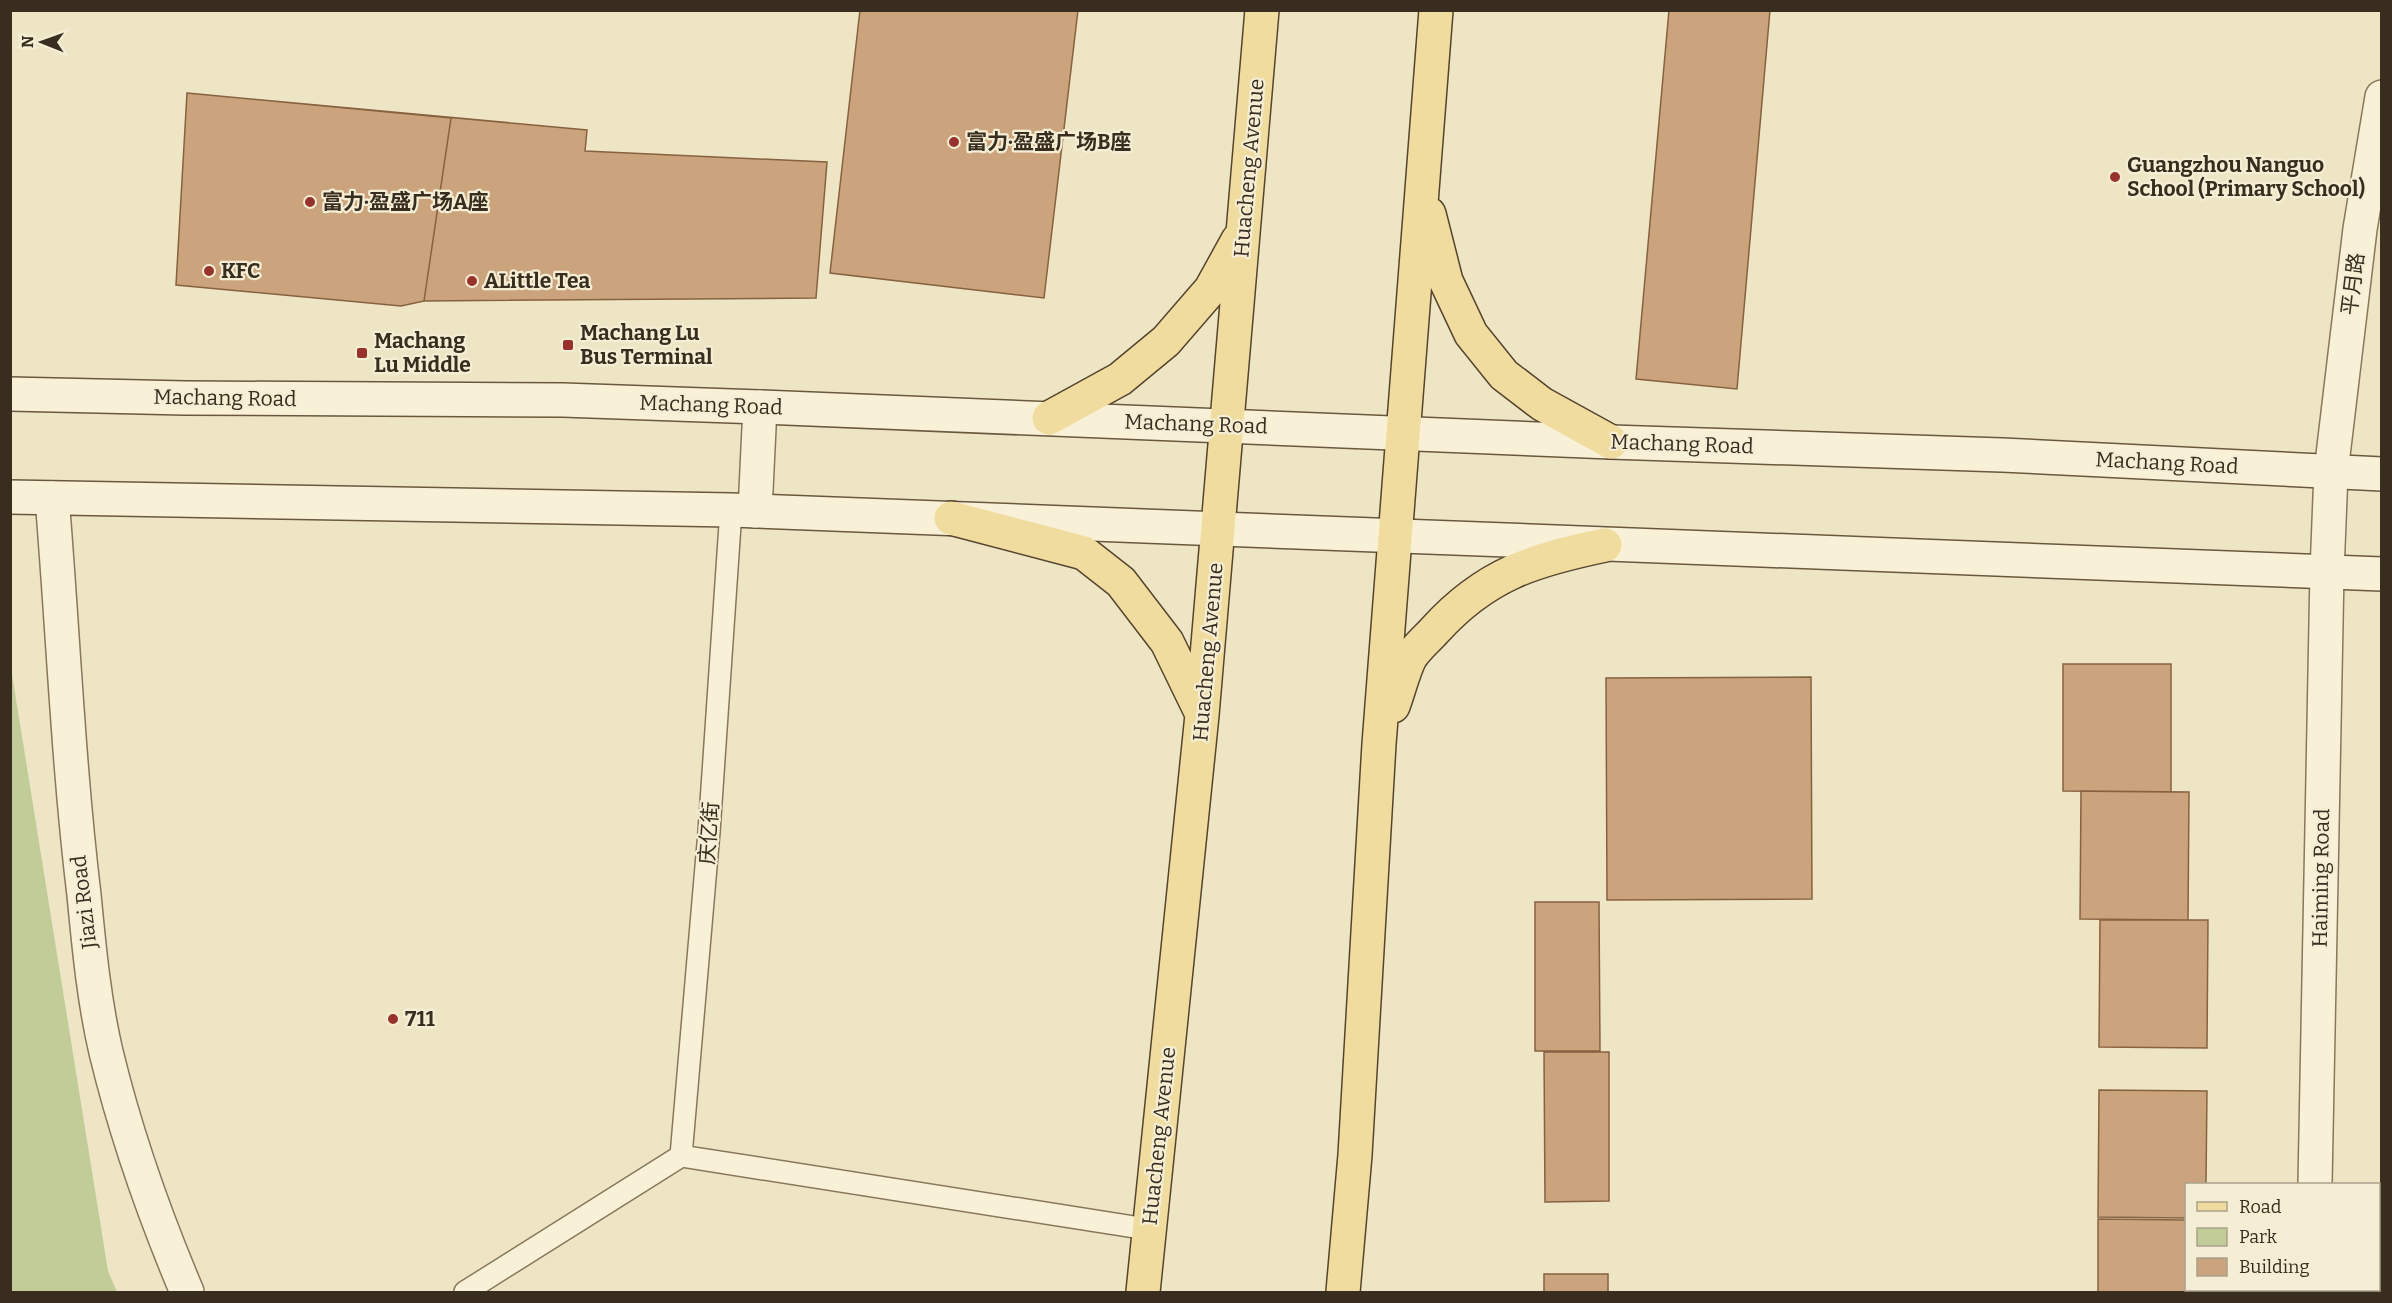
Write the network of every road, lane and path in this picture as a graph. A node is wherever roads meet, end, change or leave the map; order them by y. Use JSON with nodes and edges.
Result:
{"nodes":[{"id":1,"x":1262,"y":10,"type":"edge"},
{"id":2,"x":1436,"y":10,"type":"edge"},
{"id":3,"x":2382,"y":97,"type":"edge"},
{"id":4,"x":1422,"y":185,"type":"junction"},
{"id":5,"x":1244,"y":230,"type":"junction"},
{"id":6,"x":10,"y":394,"type":"edge"},
{"id":7,"x":760,"y":407,"type":"junction"},
{"id":8,"x":1049,"y":418,"type":"junction"},
{"id":9,"x":1227,"y":426,"type":"junction"},
{"id":10,"x":1403,"y":433,"type":"junction"},
{"id":11,"x":1611,"y":442,"type":"junction"},
{"id":12,"x":2331,"y":471,"type":"junction"},
{"id":13,"x":2382,"y":474,"type":"edge"},
{"id":14,"x":10,"y":497,"type":"edge"},
{"id":15,"x":52,"y":498,"type":"junction"},
{"id":16,"x":743,"y":511,"type":"junction"},
{"id":17,"x":951,"y":518,"type":"junction"},
{"id":18,"x":1219,"y":529,"type":"junction"},
{"id":19,"x":1396,"y":536,"type":"junction"},
{"id":20,"x":1605,"y":545,"type":"junction"},
{"id":21,"x":2327,"y":572,"type":"junction"},
{"id":22,"x":2382,"y":574,"type":"edge"},
{"id":23,"x":1203,"y":715,"type":"junction"},
{"id":24,"x":1379,"y":744,"type":"junction"},
{"id":25,"x":681,"y":1156,"type":"junction"},
{"id":26,"x":2315,"y":1183,"type":"edge"},
{"id":27,"x":1147,"y":1229,"type":"dead end"},
{"id":28,"x":187,"y":1293,"type":"edge"},
{"id":29,"x":465,"y":1293,"type":"edge"},
{"id":30,"x":1143,"y":1293,"type":"edge"},
{"id":31,"x":1343,"y":1293,"type":"edge"}],
"edges":[{"from":1,"to":5,"type":"main road","name":"Huacheng Avenue"},
{"from":2,"to":4,"type":"main road"},
{"from":3,"to":12,"type":"main road","name":"平月路"},
{"from":4,"to":10,"type":"main road"},
{"from":4,"to":11,"type":"main road"},
{"from":5,"to":8,"type":"main road"},
{"from":5,"to":9,"type":"main road","name":"Huacheng Avenue"},
{"from":6,"to":7,"type":"main road","name":"Machang Road"},
{"from":7,"to":8,"type":"main road","name":"Machang Road"},
{"from":7,"to":16,"type":"main road"},
{"from":8,"to":9,"type":"main road","name":"Machang Road"},
{"from":9,"to":10,"type":"main road","name":"Machang Road"},
{"from":9,"to":18,"type":"main road","name":"Huacheng Avenue"},
{"from":10,"to":11,"type":"main road","name":"Machang Road"},
{"from":10,"to":19,"type":"main road"},
{"from":11,"to":12,"type":"main road","name":"Machang Road"},
{"from":12,"to":13,"type":"main road","name":"Machang Road"},
{"from":12,"to":21,"type":"main road","name":"平月路"},
{"from":14,"to":15,"type":"main road"},
{"from":15,"to":16,"type":"main road"},
{"from":15,"to":28,"type":"main road","name":"Jiazi Road"},
{"from":16,"to":17,"type":"main road"},
{"from":16,"to":25,"type":"lane","name":"庆亿街"},
{"from":17,"to":18,"type":"main road"},
{"from":17,"to":23,"type":"main road"},
{"from":18,"to":19,"type":"main road"},
{"from":18,"to":23,"type":"main road","name":"Huacheng Avenue"},
{"from":19,"to":20,"type":"main road"},
{"from":19,"to":24,"type":"main road"},
{"from":20,"to":21,"type":"main road"},
{"from":20,"to":24,"type":"main road"},
{"from":21,"to":22,"type":"main road"},
{"from":21,"to":26,"type":"main road","name":"Haiming Road"},
{"from":23,"to":30,"type":"main road","name":"Huacheng Avenue"},
{"from":24,"to":31,"type":"main road"},
{"from":25,"to":27,"type":"lane"},
{"from":25,"to":29,"type":"lane"}]}
